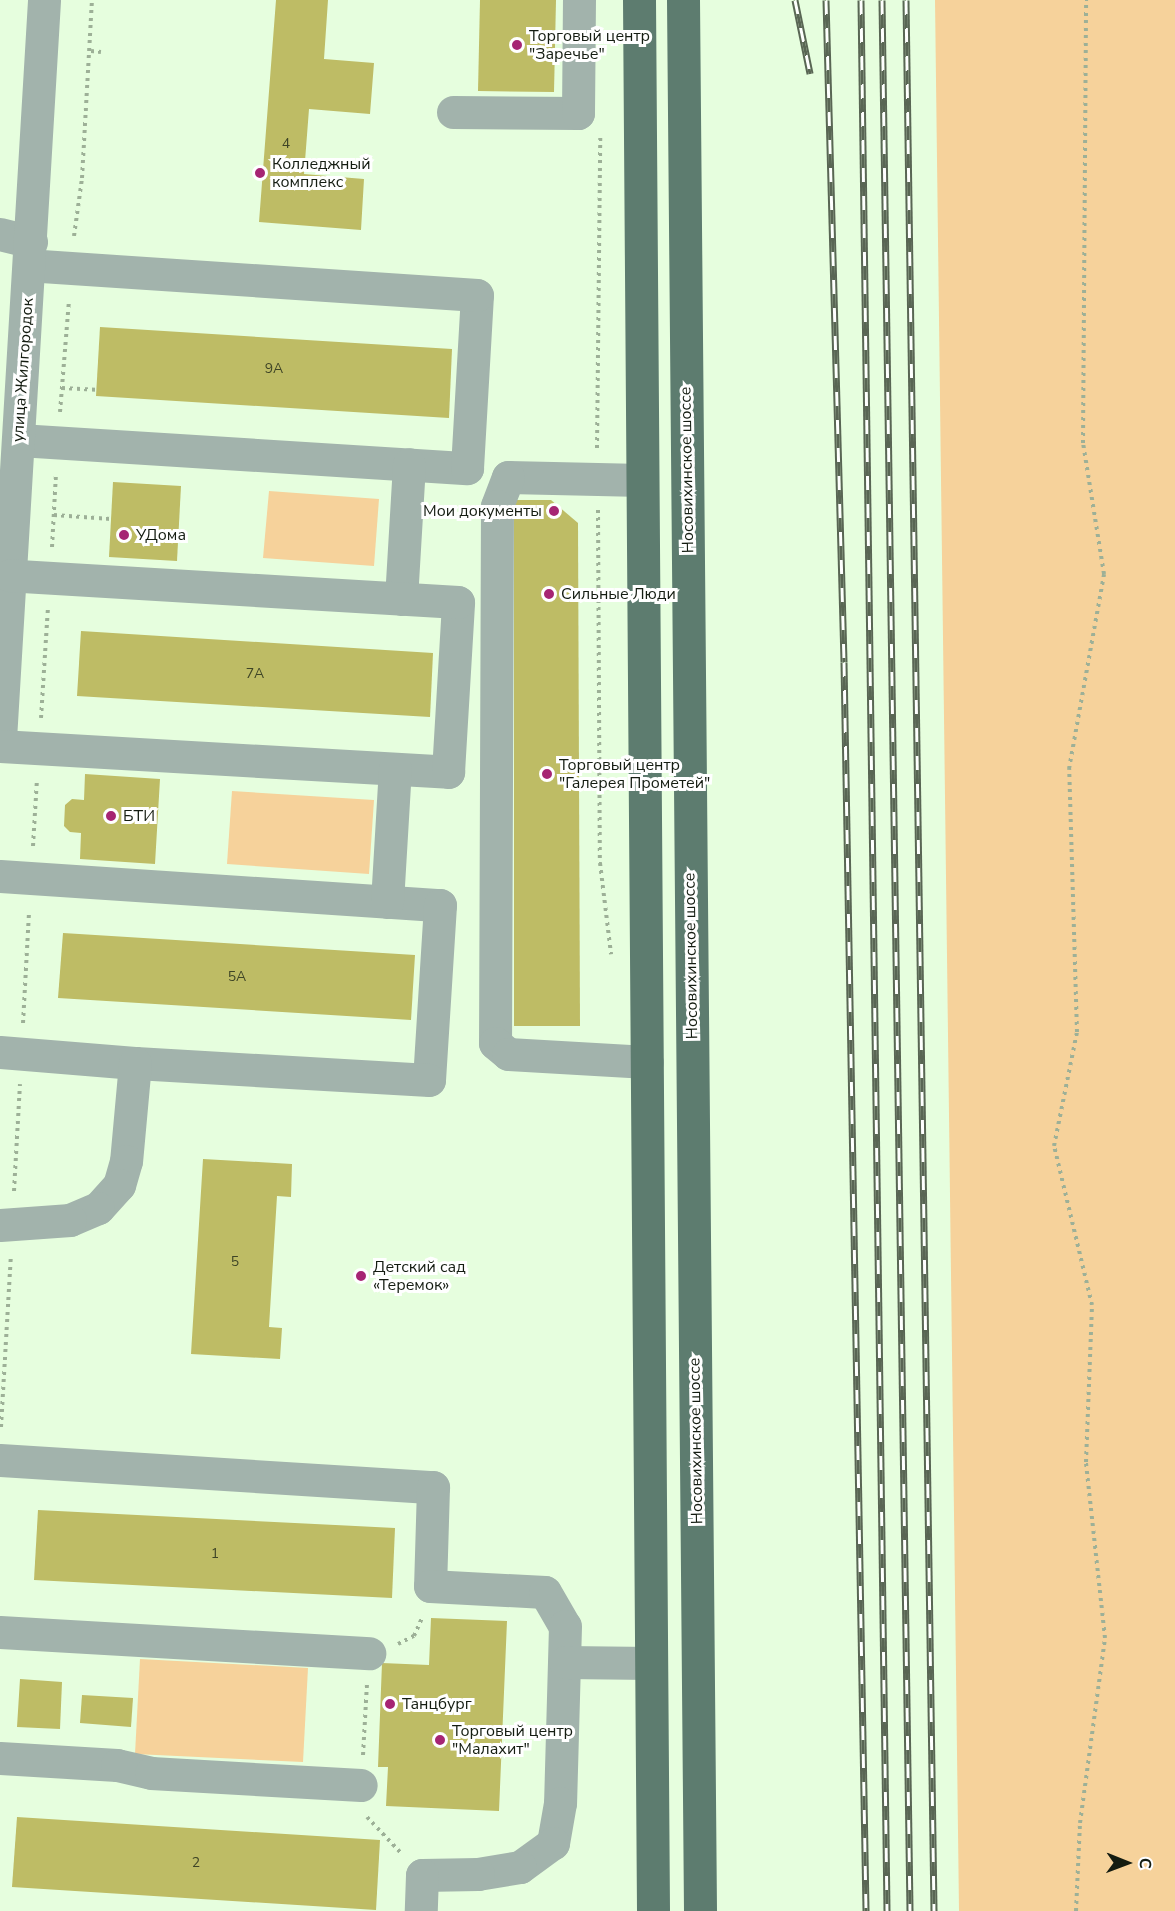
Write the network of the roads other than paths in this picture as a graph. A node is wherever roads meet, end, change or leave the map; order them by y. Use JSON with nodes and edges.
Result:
{"nodes":[{"id":1,"x":44,"y":0,"type":"edge"},
{"id":2,"x":579,"y":0,"type":"edge"},
{"id":3,"x":639,"y":0,"type":"edge"},
{"id":4,"x":683,"y":0,"type":"edge"},
{"id":5,"x":453,"y":112,"type":"dead end"},
{"id":6,"x":20,"y":247,"type":"edge"},
{"id":7,"x":19,"y":440,"type":"junction"},
{"id":8,"x":409,"y":464,"type":"junction"},
{"id":9,"x":642,"y":480,"type":"junction"},
{"id":10,"x":10,"y":575,"type":"junction"},
{"id":11,"x":401,"y":599,"type":"junction"},
{"id":12,"x":0,"y":739,"type":"edge"},
{"id":13,"x":0,"y":746,"type":"edge"},
{"id":14,"x":395,"y":769,"type":"junction"},
{"id":15,"x":16,"y":877,"type":"edge"},
{"id":16,"x":387,"y":902,"type":"junction"},
{"id":17,"x":11,"y":1053,"type":"edge"},
{"id":18,"x":135,"y":1062,"type":"junction"},
{"id":19,"x":647,"y":1062,"type":"junction"},
{"id":20,"x":6,"y":1225,"type":"edge"},
{"id":21,"x":0,"y":1460,"type":"edge"},
{"id":22,"x":0,"y":1632,"type":"edge"},
{"id":23,"x":369,"y":1653,"type":"road end"},
{"id":24,"x":566,"y":1662,"type":"junction"},
{"id":25,"x":651,"y":1663,"type":"junction"},
{"id":26,"x":0,"y":1758,"type":"edge"},
{"id":27,"x":362,"y":1785,"type":"dead end"},
{"id":28,"x":421,"y":1911,"type":"edge"},
{"id":29,"x":653,"y":1911,"type":"edge"},
{"id":30,"x":700,"y":1911,"type":"edge"}],
"edges":[{"from":1,"to":6,"type":"street","name":"улица Жилгородок"},
{"from":2,"to":5,"type":"street"},
{"from":3,"to":9,"type":"main road"},
{"from":4,"to":30,"type":"main road","name":"Носовихинское шоссе"},
{"from":6,"to":7,"type":"street","name":"улица Жилгородок"},
{"from":6,"to":8,"type":"street"},
{"from":7,"to":8,"type":"street"},
{"from":7,"to":10,"type":"street","name":"улица Жилгородок"},
{"from":8,"to":11,"type":"street"},
{"from":9,"to":19,"type":"main road"},
{"from":9,"to":19,"type":"street"},
{"from":10,"to":11,"type":"street"},
{"from":10,"to":12,"type":"street","name":"улица Жилгородок"},
{"from":11,"to":14,"type":"street"},
{"from":13,"to":14,"type":"street"},
{"from":14,"to":16,"type":"street"},
{"from":15,"to":16,"type":"street"},
{"from":16,"to":18,"type":"street"},
{"from":17,"to":18,"type":"street"},
{"from":18,"to":20,"type":"street"},
{"from":19,"to":25,"type":"main road"},
{"from":21,"to":24,"type":"street"},
{"from":22,"to":23,"type":"street"},
{"from":24,"to":25,"type":"street"},
{"from":24,"to":28,"type":"street"},
{"from":25,"to":29,"type":"main road"},
{"from":26,"to":27,"type":"street"}]}
